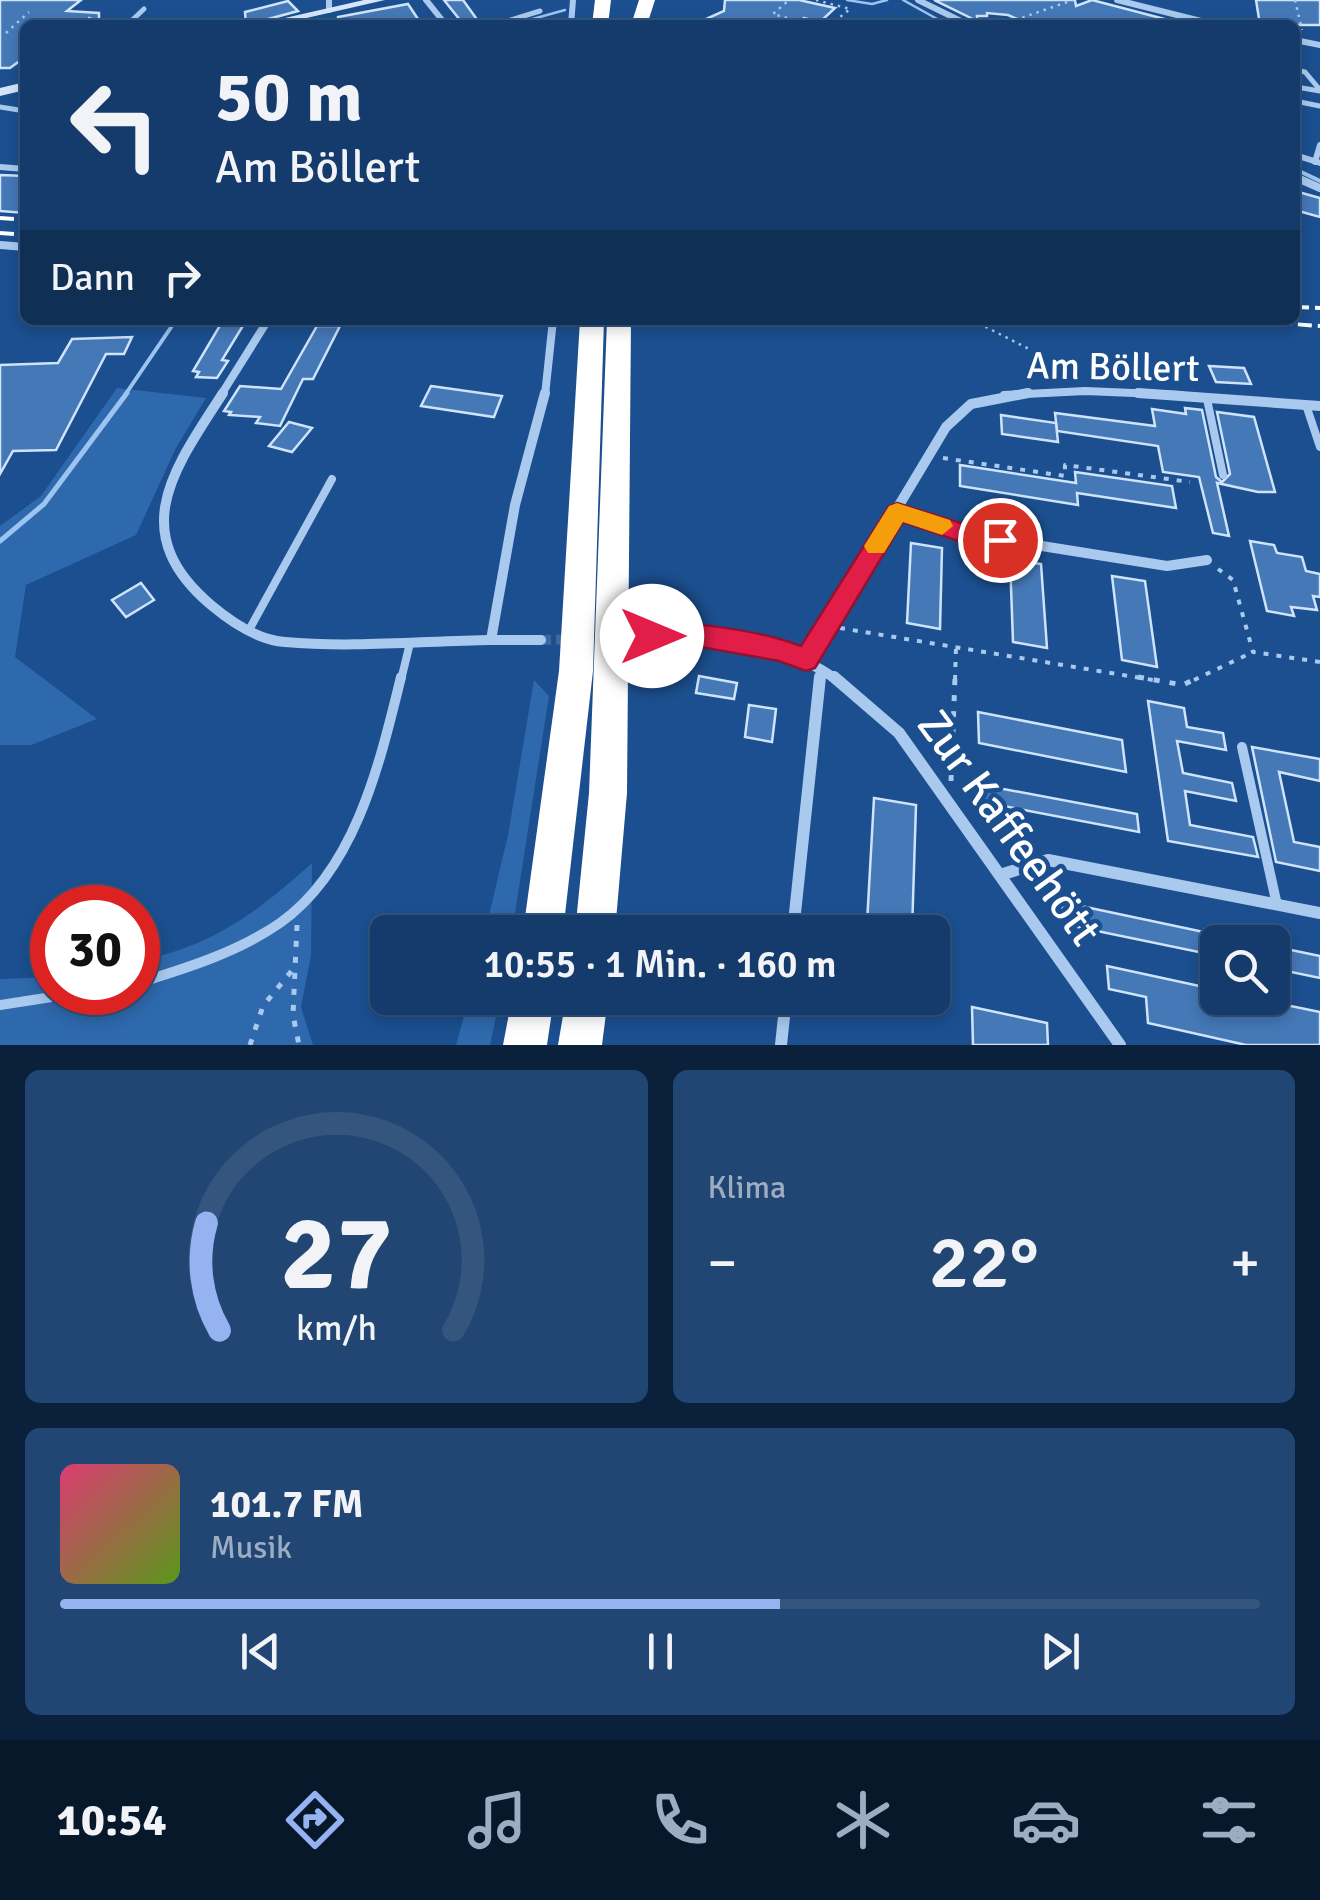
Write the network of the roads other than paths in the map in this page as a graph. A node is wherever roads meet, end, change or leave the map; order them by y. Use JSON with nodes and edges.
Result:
{"nodes":[{"id":1,"x":380,"y":0,"type":"edge"},
{"id":2,"x":426,"y":0,"type":"edge"},
{"id":3,"x":918,"y":0,"type":"edge"},
{"id":4,"x":1117,"y":0,"type":"edge"},
{"id":5,"x":329,"y":5,"type":"edge"},
{"id":6,"x":144,"y":10,"type":"dead end"},
{"id":7,"x":540,"y":11,"type":"dead end"},
{"id":8,"x":133,"y":20,"type":"edge"},
{"id":9,"x":277,"y":20,"type":"edge"},
{"id":10,"x":442,"y":20,"type":"edge"},
{"id":11,"x":510,"y":20,"type":"edge"},
{"id":12,"x":959,"y":20,"type":"edge"},
{"id":13,"x":1197,"y":20,"type":"edge"},
{"id":14,"x":1300,"y":71,"type":"edge"},
{"id":15,"x":1302,"y":88,"type":"dead end"},
{"id":16,"x":1320,"y":91,"type":"edge"},
{"id":17,"x":1320,"y":145,"type":"edge"},
{"id":18,"x":1317,"y":162,"type":"edge"},
{"id":19,"x":265,"y":325,"type":"edge"},
{"id":20,"x":553,"y":325,"type":"edge"},
{"id":21,"x":592,"y":325,"type":"edge"},
{"id":22,"x":619,"y":325,"type":"edge"},
{"id":23,"x":1206,"y":399,"type":"junction"},
{"id":24,"x":1306,"y":405,"type":"junction"},
{"id":25,"x":1320,"y":406,"type":"edge"},
{"id":26,"x":1320,"y":447,"type":"edge"},
{"id":27,"x":1223,"y":475,"type":"dead end"},
{"id":28,"x":332,"y":479,"type":"dead end"},
{"id":29,"x":897,"y":512,"type":"junction"},
{"id":30,"x":1206,"y":560,"type":"road end"},
{"id":31,"x":249,"y":630,"type":"junction"},
{"id":32,"x":652,"y":636,"type":"tunnel mouth"},
{"id":33,"x":491,"y":640,"type":"junction"},
{"id":34,"x":541,"y":640,"type":"tunnel mouth"},
{"id":35,"x":410,"y":643,"type":"junction"},
{"id":36,"x":806,"y":660,"type":"junction"},
{"id":37,"x":594,"y":668,"type":"junction"},
{"id":38,"x":821,"y":670,"type":"junction"},
{"id":39,"x":1242,"y":747,"type":"dead end"},
{"id":40,"x":1000,"y":875,"type":"junction"},
{"id":41,"x":1276,"y":905,"type":"junction"},
{"id":42,"x":1320,"y":914,"type":"edge"},
{"id":43,"x":546,"y":915,"type":"edge"},
{"id":44,"x":597,"y":915,"type":"edge"},
{"id":45,"x":795,"y":915,"type":"edge"},
{"id":46,"x":160,"y":976,"type":"edge"},
{"id":47,"x":30,"y":1000,"type":"edge"},
{"id":48,"x":0,"y":1005,"type":"edge"},
{"id":49,"x":530,"y":1015,"type":"edge"},
{"id":50,"x":584,"y":1015,"type":"edge"},
{"id":51,"x":784,"y":1015,"type":"edge"},
{"id":52,"x":525,"y":1045,"type":"edge"},
{"id":53,"x":580,"y":1045,"type":"edge"},
{"id":54,"x":781,"y":1045,"type":"edge"},
{"id":55,"x":1120,"y":1045,"type":"edge"}],
"edges":[{"from":1,"to":5,"type":"main road"},
{"from":2,"to":10,"type":"street"},
{"from":3,"to":12,"type":"street"},
{"from":4,"to":13,"type":"street"},
{"from":5,"to":9,"type":"main road"},
{"from":6,"to":8,"type":"lane"},
{"from":7,"to":11,"type":"lane"},
{"from":14,"to":16,"type":"lane"},
{"from":15,"to":16,"type":"lane"},
{"from":17,"to":18,"type":"street"},
{"from":19,"to":31,"type":"street"},
{"from":20,"to":33,"type":"street"},
{"from":21,"to":37,"type":"highway"},
{"from":22,"to":37,"type":"highway"},
{"from":23,"to":24,"type":"street","name":"Am Böllert"},
{"from":23,"to":27,"type":"lane"},
{"from":23,"to":29,"type":"street","name":"Am Böllert"},
{"from":24,"to":25,"type":"street","name":"Am Böllert"},
{"from":24,"to":26,"type":"lane"},
{"from":28,"to":31,"type":"lane"},
{"from":29,"to":30,"type":"street"},
{"from":29,"to":36,"type":"street","name":"Am Böllert"},
{"from":31,"to":35,"type":"street"},
{"from":32,"to":36,"type":"street","name":"Zur Kaffeehött"},
{"from":33,"to":34,"type":"street"},
{"from":33,"to":35,"type":"street"},
{"from":35,"to":46,"type":"lane"},
{"from":36,"to":38,"type":"street","name":"Zur Kaffeehött"},
{"from":37,"to":43,"type":"highway"},
{"from":37,"to":44,"type":"highway"},
{"from":38,"to":40,"type":"street","name":"Zur Kaffeehött"},
{"from":38,"to":45,"type":"street"},
{"from":39,"to":41,"type":"lane"},
{"from":40,"to":41,"type":"street"},
{"from":40,"to":55,"type":"street","name":"Zur Kaffeehött"},
{"from":41,"to":42,"type":"street"},
{"from":47,"to":48,"type":"lane"},
{"from":49,"to":52,"type":"highway"},
{"from":50,"to":53,"type":"highway"},
{"from":51,"to":54,"type":"street"}]}
